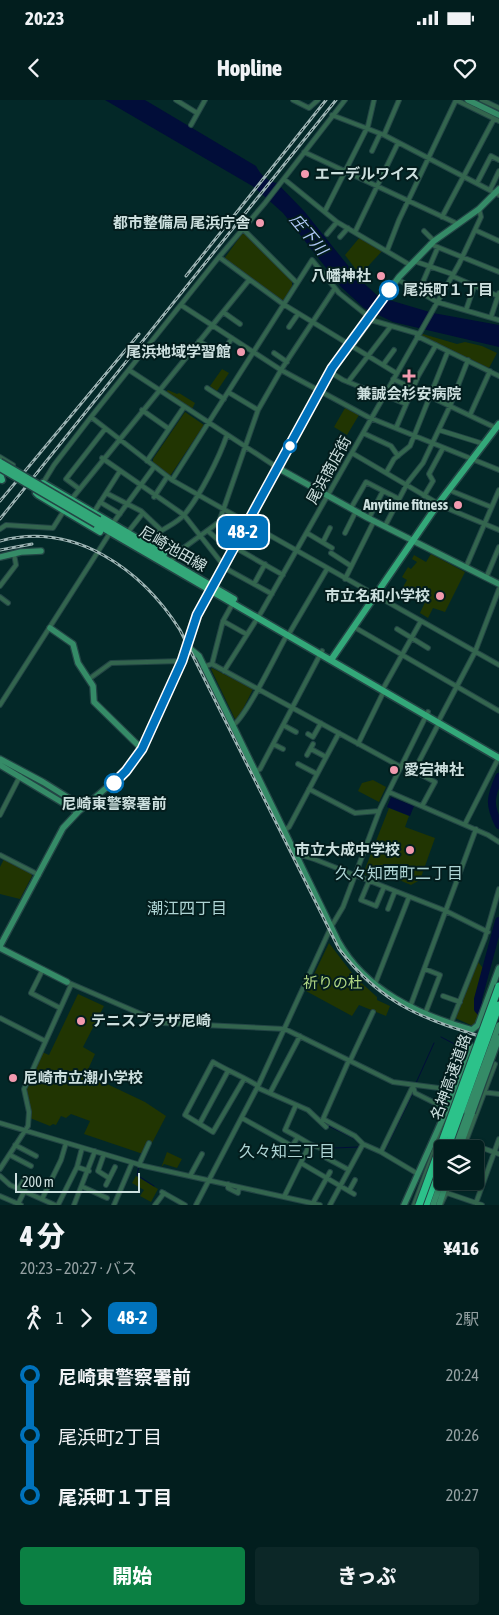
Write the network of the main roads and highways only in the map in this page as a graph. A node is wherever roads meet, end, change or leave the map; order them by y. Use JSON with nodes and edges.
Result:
{"nodes":[{"id":1,"x":498,"y":426,"type":"edge"},
{"id":2,"x":0,"y":462,"type":"edge"},
{"id":3,"x":0,"y":468,"type":"edge"},
{"id":4,"x":97,"y":522,"type":"junction"},
{"id":5,"x":175,"y":568,"type":"junction"},
{"id":6,"x":211,"y":589,"type":"junction"},
{"id":7,"x":259,"y":616,"type":"junction"},
{"id":8,"x":332,"y":659,"type":"junction"},
{"id":9,"x":499,"y":757,"type":"edge"},
{"id":10,"x":499,"y":986,"type":"edge"},
{"id":11,"x":499,"y":1005,"type":"edge"},
{"id":12,"x":449,"y":1140,"type":"edge"},
{"id":13,"x":434,"y":1182,"type":"edge"},
{"id":14,"x":419,"y":1205,"type":"edge"},
{"id":15,"x":426,"y":1205,"type":"edge"}],
"edges":[{"from":1,"to":8,"type":"main road"},
{"from":2,"to":4,"type":"main road","name":"尼崎池田線","bridge":true},
{"from":3,"to":4,"type":"main road","name":"尼崎池田線","bridge":true},
{"from":4,"to":5,"type":"main road","name":"尼崎池田線"},
{"from":5,"to":5,"type":"main road"},
{"from":5,"to":6,"type":"main road","name":"尼崎池田線"},
{"from":6,"to":7,"type":"main road","name":"尼崎池田線"},
{"from":6,"to":7,"type":"main road","name":"尼崎池田線"},
{"from":7,"to":8,"type":"main road","name":"尼崎池田線"},
{"from":8,"to":9,"type":"main road","name":"尼崎池田線"},
{"from":10,"to":14,"type":"highway","name":"名神高速道路","bridge":true},
{"from":11,"to":12,"type":"highway","name":"名神高速道路","bridge":true},
{"from":13,"to":15,"type":"highway"}]}
